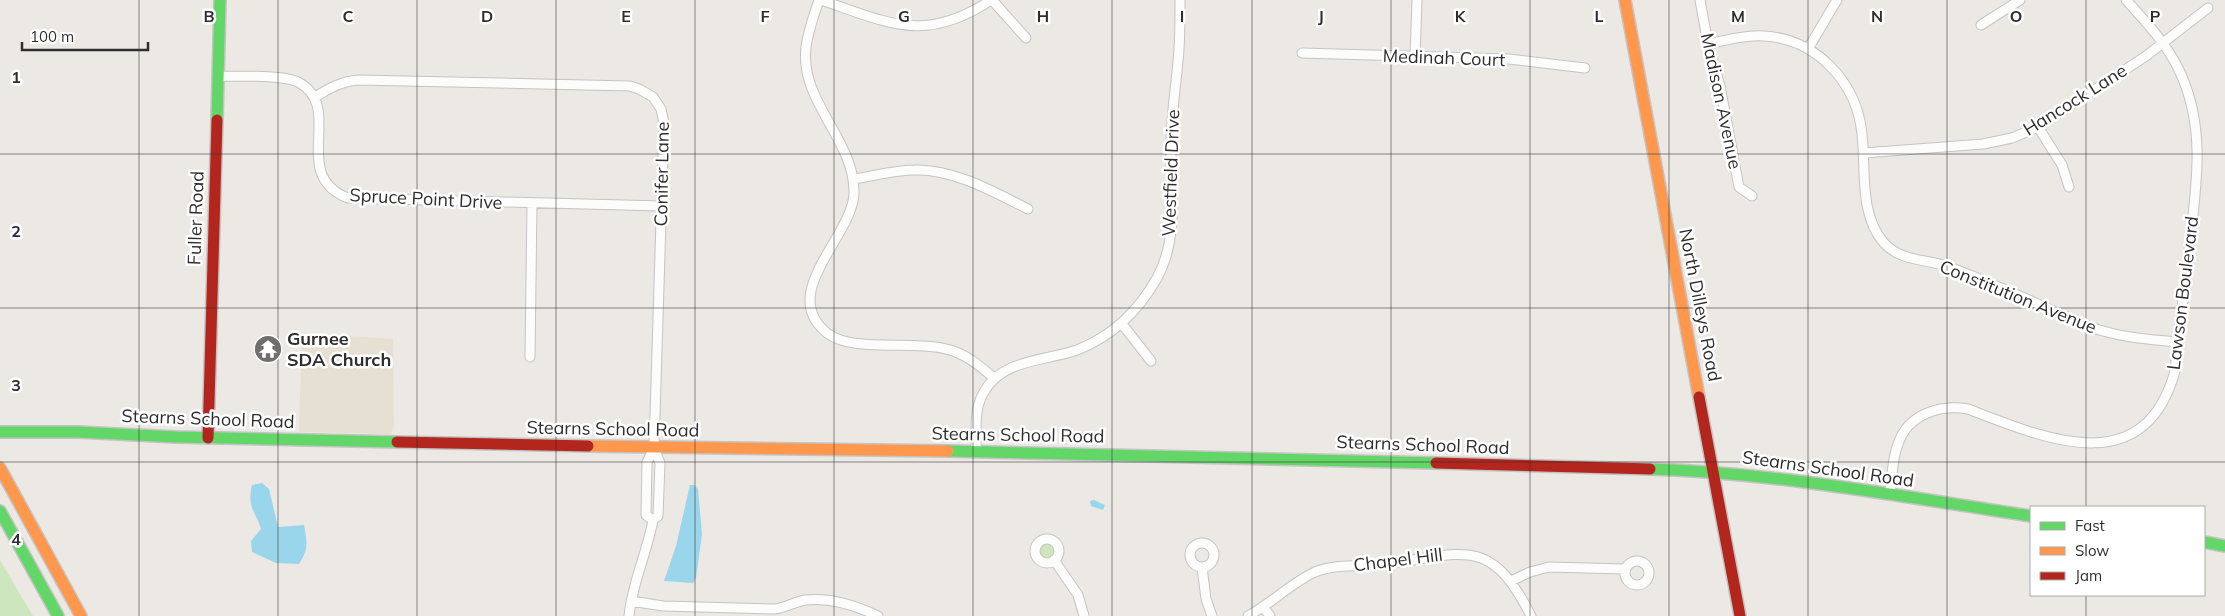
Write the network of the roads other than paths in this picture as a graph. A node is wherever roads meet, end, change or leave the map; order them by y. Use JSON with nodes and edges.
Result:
{"nodes":[{"id":1,"x":220,"y":0,"type":"edge"},
{"id":2,"x":820,"y":0,"type":"edge"},
{"id":3,"x":992,"y":0,"type":"edge"},
{"id":4,"x":1180,"y":0,"type":"edge"},
{"id":5,"x":1417,"y":0,"type":"edge"},
{"id":6,"x":1625,"y":0,"type":"edge"},
{"id":7,"x":1700,"y":0,"type":"edge"},
{"id":8,"x":1837,"y":0,"type":"edge"},
{"id":9,"x":2020,"y":0,"type":"edge"},
{"id":10,"x":2126,"y":0,"type":"edge"},
{"id":11,"x":2208,"y":8,"type":"dead end"},
{"id":12,"x":1981,"y":25,"type":"dead end"},
{"id":13,"x":1026,"y":38,"type":"dead end"},
{"id":14,"x":2164,"y":43,"type":"junction"},
{"id":15,"x":1708,"y":44,"type":"junction"},
{"id":16,"x":1808,"y":49,"type":"junction"},
{"id":17,"x":1302,"y":53,"type":"dead end"},
{"id":18,"x":1415,"y":57,"type":"junction"},
{"id":19,"x":1585,"y":68,"type":"dead end"},
{"id":20,"x":218,"y":76,"type":"junction"},
{"id":21,"x":314,"y":98,"type":"junction"},
{"id":22,"x":2038,"y":127,"type":"junction"},
{"id":23,"x":1864,"y":153,"type":"junction"},
{"id":24,"x":854,"y":179,"type":"junction"},
{"id":25,"x":2069,"y":187,"type":"dead end"},
{"id":26,"x":1752,"y":196,"type":"dead end"},
{"id":27,"x":532,"y":203,"type":"junction"},
{"id":28,"x":662,"y":206,"type":"junction"},
{"id":29,"x":1028,"y":209,"type":"dead end"},
{"id":30,"x":1122,"y":324,"type":"junction"},
{"id":31,"x":2178,"y":342,"type":"junction"},
{"id":32,"x":530,"y":356,"type":"dead end"},
{"id":33,"x":1151,"y":360,"type":"dead end"},
{"id":34,"x":994,"y":378,"type":"junction"},
{"id":35,"x":0,"y":432,"type":"edge"},
{"id":36,"x":208,"y":438,"type":"junction"},
{"id":37,"x":654,"y":448,"type":"junction"},
{"id":38,"x":976,"y":451,"type":"junction"},
{"id":39,"x":0,"y":468,"type":"edge"},
{"id":40,"x":1714,"y":471,"type":"junction"},
{"id":41,"x":1890,"y":494,"type":"junction"},
{"id":42,"x":0,"y":511,"type":"edge"},
{"id":43,"x":2030,"y":516,"type":"edge"},
{"id":44,"x":652,"y":520,"type":"junction"},
{"id":45,"x":2205,"y":542,"type":"edge"},
{"id":46,"x":2225,"y":546,"type":"edge"},
{"id":47,"x":1054,"y":560,"type":"dead end"},
{"id":48,"x":1202,"y":567,"type":"dead end"},
{"id":49,"x":1625,"y":570,"type":"dead end"},
{"id":50,"x":1511,"y":581,"type":"junction"},
{"id":51,"x":631,"y":601,"type":"junction"},
{"id":52,"x":1264,"y":608,"type":"junction"},
{"id":53,"x":58,"y":616,"type":"edge"},
{"id":54,"x":82,"y":616,"type":"edge"},
{"id":55,"x":628,"y":616,"type":"edge"},
{"id":56,"x":878,"y":616,"type":"edge"},
{"id":57,"x":1084,"y":616,"type":"edge"},
{"id":58,"x":1212,"y":616,"type":"edge"},
{"id":59,"x":1248,"y":616,"type":"edge"},
{"id":60,"x":1270,"y":616,"type":"edge"},
{"id":61,"x":1531,"y":616,"type":"edge"},
{"id":62,"x":1740,"y":616,"type":"edge"}],
"edges":[{"from":1,"to":20,"type":"main road","name":"Fuller Road"},
{"from":2,"to":3,"type":"street"},
{"from":2,"to":24,"type":"street"},
{"from":3,"to":13,"type":"street"},
{"from":4,"to":30,"type":"street","name":"Westfield Drive"},
{"from":5,"to":18,"type":"street"},
{"from":6,"to":40,"type":"main road","name":"North Dilleys Road"},
{"from":7,"to":15,"type":"street","name":"Madison Avenue"},
{"from":8,"to":16,"type":"street"},
{"from":9,"to":12,"type":"street"},
{"from":10,"to":14,"type":"street","name":"Lawson Boulevard"},
{"from":11,"to":14,"type":"street","name":"Hancock Lane"},
{"from":14,"to":22,"type":"street","name":"Hancock Lane"},
{"from":14,"to":31,"type":"street","name":"Lawson Boulevard"},
{"from":15,"to":16,"type":"street","name":"Constitution Avenue"},
{"from":15,"to":26,"type":"street","name":"Madison Avenue"},
{"from":16,"to":23,"type":"street","name":"Constitution Avenue"},
{"from":17,"to":18,"type":"street","name":"Medinah Court"},
{"from":18,"to":19,"type":"street","name":"Medinah Court"},
{"from":20,"to":21,"type":"street"},
{"from":20,"to":36,"type":"main road","name":"Fuller Road"},
{"from":21,"to":27,"type":"street","name":"Spruce Point Drive"},
{"from":21,"to":28,"type":"street","name":"Conifer Lane"},
{"from":22,"to":23,"type":"street","name":"Hancock Lane"},
{"from":22,"to":25,"type":"street"},
{"from":23,"to":31,"type":"street","name":"Constitution Avenue"},
{"from":24,"to":29,"type":"street"},
{"from":24,"to":34,"type":"street"},
{"from":27,"to":28,"type":"street","name":"Spruce Point Drive"},
{"from":27,"to":32,"type":"street"},
{"from":28,"to":37,"type":"street","name":"Conifer Lane"},
{"from":30,"to":33,"type":"street"},
{"from":30,"to":34,"type":"street","name":"Westfield Drive"},
{"from":31,"to":41,"type":"street","name":"Lawson Boulevard"},
{"from":34,"to":38,"type":"street"},
{"from":35,"to":36,"type":"main road","name":"Stearns School Road"},
{"from":36,"to":37,"type":"main road","name":"Stearns School Road"},
{"from":37,"to":38,"type":"main road","name":"Stearns School Road"},
{"from":37,"to":44,"type":"street"},
{"from":37,"to":44,"type":"street"},
{"from":38,"to":40,"type":"main road","name":"Stearns School Road"},
{"from":39,"to":54,"type":"main road"},
{"from":40,"to":41,"type":"main road","name":"Stearns School Road"},
{"from":40,"to":62,"type":"main road","name":"North Dilleys Road"},
{"from":41,"to":43,"type":"main road","name":"Stearns School Road"},
{"from":42,"to":53,"type":"main road"},
{"from":44,"to":51,"type":"street"},
{"from":45,"to":46,"type":"main road"},
{"from":47,"to":57,"type":"street"},
{"from":48,"to":58,"type":"street"},
{"from":49,"to":50,"type":"street"},
{"from":50,"to":52,"type":"street","name":"Chapel Hill"},
{"from":50,"to":61,"type":"street","name":"Chapel Hill"},
{"from":51,"to":55,"type":"street"},
{"from":51,"to":56,"type":"street"},
{"from":52,"to":59,"type":"street","name":"Chapel Hill"},
{"from":52,"to":60,"type":"street"}]}
